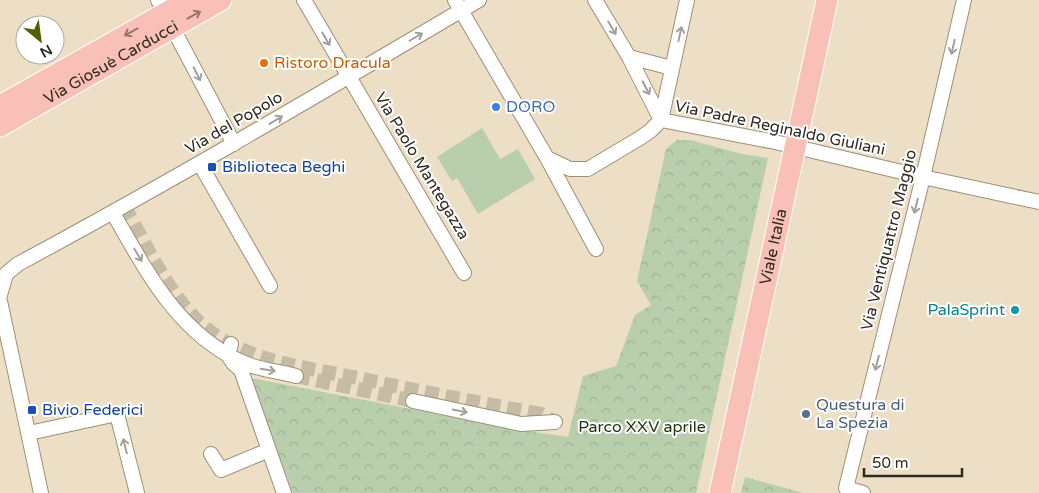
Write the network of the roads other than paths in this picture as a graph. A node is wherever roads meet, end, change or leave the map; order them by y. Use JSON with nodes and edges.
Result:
{"nodes":[{"id":1,"x":189,"y":0,"type":"edge"},
{"id":2,"x":221,"y":0,"type":"edge"},
{"id":3,"x":304,"y":0,"type":"edge"},
{"id":4,"x":479,"y":0,"type":"edge"},
{"id":5,"x":595,"y":0,"type":"edge"},
{"id":6,"x":687,"y":0,"type":"edge"},
{"id":7,"x":828,"y":0,"type":"edge"},
{"id":8,"x":964,"y":0,"type":"edge"},
{"id":9,"x":458,"y":5,"type":"edge"},
{"id":10,"x":165,"y":13,"type":"edge"},
{"id":11,"x":629,"y":57,"type":"junction"},
{"id":12,"x":672,"y":68,"type":"junction"},
{"id":13,"x":348,"y":77,"type":"junction"},
{"id":14,"x":0,"y":106,"type":"edge"},
{"id":15,"x":661,"y":120,"type":"junction"},
{"id":16,"x":0,"y":126,"type":"edge"},
{"id":17,"x":234,"y":144,"type":"junction"},
{"id":18,"x":796,"y":147,"type":"junction"},
{"id":19,"x":547,"y":158,"type":"junction"},
{"id":20,"x":200,"y":164,"type":"junction"},
{"id":21,"x":923,"y":177,"type":"junction"},
{"id":22,"x":1039,"y":202,"type":"edge"},
{"id":23,"x":112,"y":213,"type":"junction"},
{"id":24,"x":596,"y":249,"type":"dead end"},
{"id":25,"x":464,"y":273,"type":"dead end"},
{"id":26,"x":3,"y":274,"type":"edge"},
{"id":27,"x":270,"y":286,"type":"dead end"},
{"id":28,"x":0,"y":295,"type":"edge"},
{"id":29,"x":0,"y":301,"type":"edge"},
{"id":30,"x":230,"y":349,"type":"junction"},
{"id":31,"x":296,"y":376,"type":"tunnel mouth"},
{"id":32,"x":412,"y":401,"type":"tunnel mouth"},
{"id":33,"x":555,"y":422,"type":"dead end"},
{"id":34,"x":29,"y":433,"type":"junction"},
{"id":35,"x":269,"y":450,"type":"junction"},
{"id":36,"x":211,"y":454,"type":"dead end"},
{"id":37,"x":42,"y":493,"type":"edge"},
{"id":38,"x":137,"y":493,"type":"edge"},
{"id":39,"x":284,"y":493,"type":"edge"},
{"id":40,"x":720,"y":493,"type":"edge"},
{"id":41,"x":863,"y":493,"type":"edge"}],
"edges":[{"from":1,"to":10,"type":"main road","name":"Via Giosuè Carducci"},
{"from":10,"to":2,"type":"main road","name":"Via Giosuè Carducci","one_way":true},
{"from":3,"to":13,"type":"street","name":"Via Paolo Mantegazza","one_way":true},
{"from":4,"to":9,"type":"street","name":"Via del Popolo"},
{"from":5,"to":11,"type":"street","one_way":true},
{"from":12,"to":6,"type":"street","one_way":true},
{"from":7,"to":18,"type":"main road","name":"Viale Italia"},
{"from":8,"to":21,"type":"street","name":"Via Ventiquattro Maggio","one_way":true},
{"from":13,"to":9,"type":"street","name":"Via del Popolo","one_way":true},
{"from":9,"to":19,"type":"street"},
{"from":10,"to":14,"type":"main road","name":"Via Giosuè Carducci","one_way":true},
{"from":10,"to":16,"type":"main road","name":"Via Giosuè Carducci"},
{"from":10,"to":17,"type":"street","one_way":true},
{"from":11,"to":12,"type":"street"},
{"from":11,"to":15,"type":"street","one_way":true},
{"from":12,"to":15,"type":"street"},
{"from":17,"to":13,"type":"street","name":"Via del Popolo","one_way":true},
{"from":13,"to":25,"type":"street","name":"Via Paolo Mantegazza"},
{"from":15,"to":18,"type":"street","name":"Via Padre Reginaldo Giuliani"},
{"from":15,"to":19,"type":"street"},
{"from":17,"to":20,"type":"street","name":"Via del Popolo"},
{"from":18,"to":21,"type":"street","name":"Via Padre Reginaldo Giuliani"},
{"from":18,"to":40,"type":"main road","name":"Viale Italia"},
{"from":19,"to":24,"type":"street"},
{"from":20,"to":23,"type":"street","name":"Via del Popolo"},
{"from":20,"to":27,"type":"street"},
{"from":21,"to":22,"type":"street","name":"Via Padre Reginaldo Giuliani"},
{"from":21,"to":41,"type":"street","name":"Via Ventiquattro Maggio","one_way":true},
{"from":23,"to":26,"type":"street","name":"Via del Popolo"},
{"from":23,"to":30,"type":"street","one_way":true},
{"from":26,"to":28,"type":"street"},
{"from":29,"to":34,"type":"street"},
{"from":30,"to":31,"type":"street","one_way":true},
{"from":30,"to":35,"type":"street"},
{"from":32,"to":33,"type":"street","one_way":true},
{"from":34,"to":37,"type":"street"},
{"from":38,"to":34,"type":"street","one_way":true},
{"from":35,"to":36,"type":"street"},
{"from":35,"to":39,"type":"street"}]}
